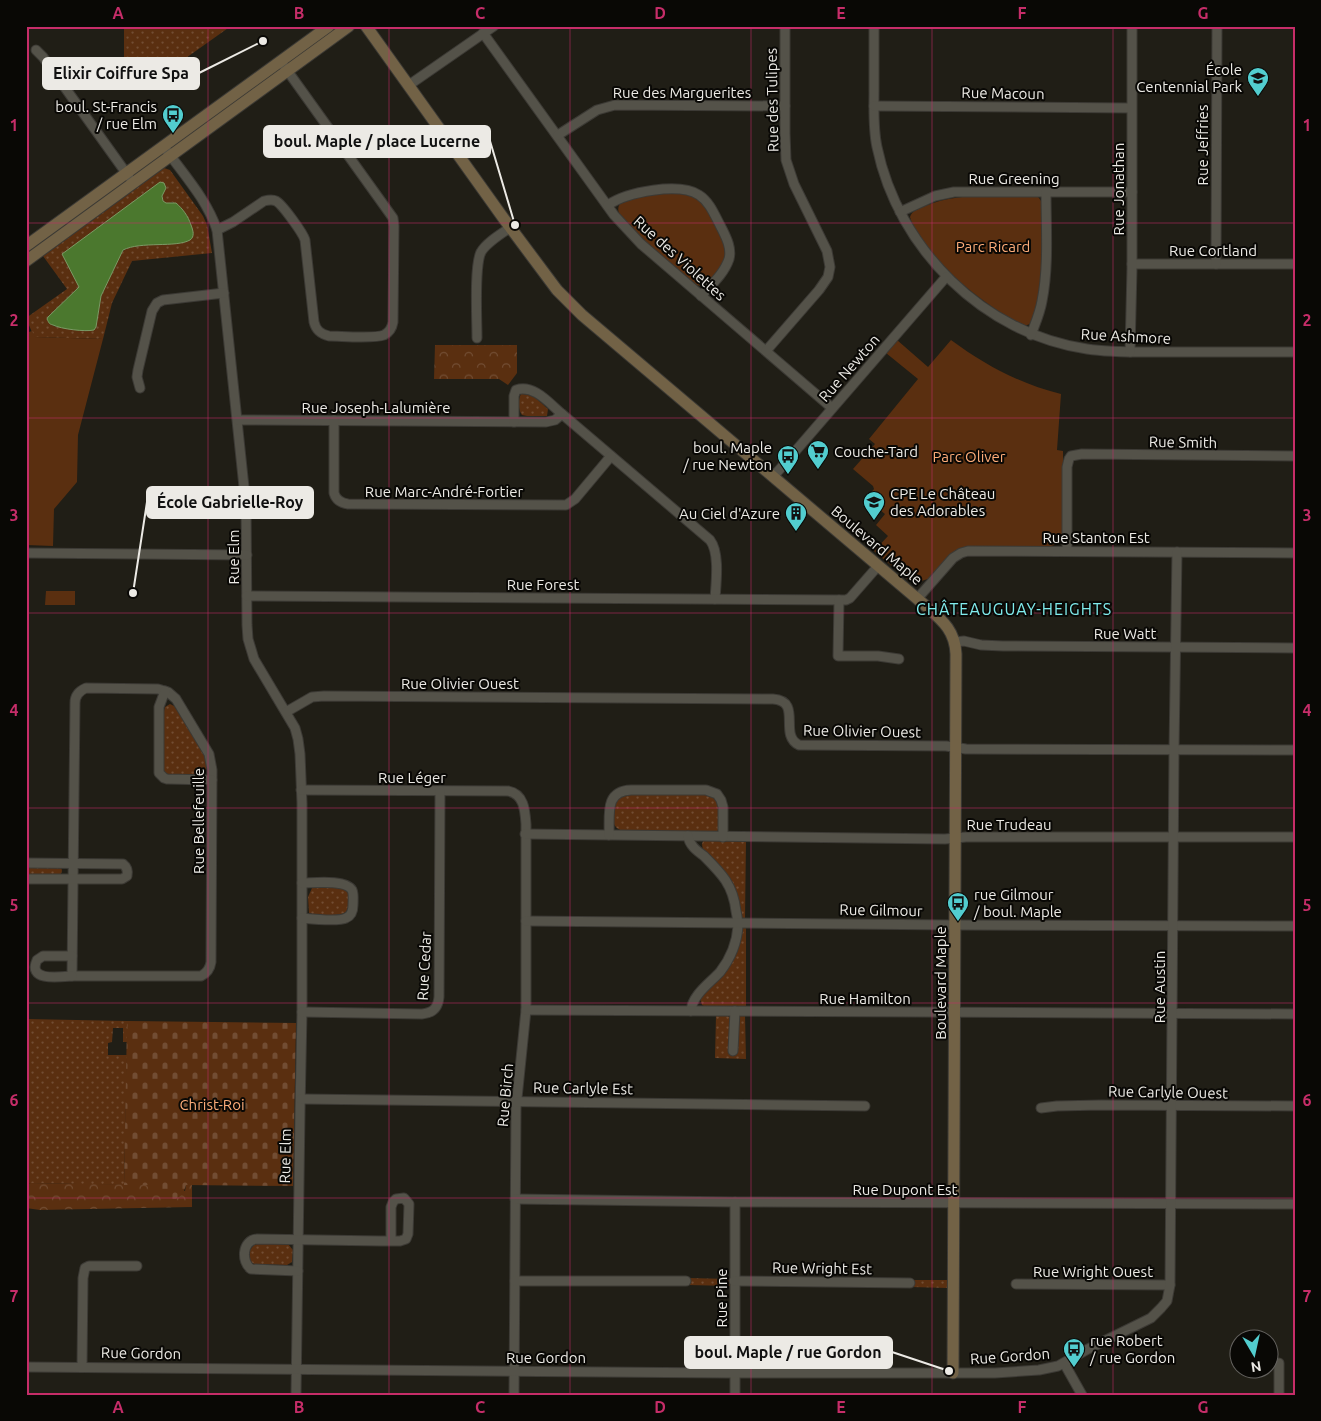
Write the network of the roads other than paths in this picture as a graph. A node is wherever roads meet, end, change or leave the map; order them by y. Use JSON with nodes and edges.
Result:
{"nodes":[{"id":1,"x":329,"y":26,"type":"edge"},
{"id":2,"x":349,"y":26,"type":"edge"},
{"id":3,"x":366,"y":26,"type":"edge"},
{"id":4,"x":494,"y":26,"type":"edge"},
{"id":5,"x":785,"y":26,"type":"edge"},
{"id":6,"x":874,"y":26,"type":"edge"},
{"id":7,"x":1132,"y":26,"type":"edge"},
{"id":8,"x":1217,"y":26,"type":"edge"},
{"id":9,"x":483,"y":33,"type":"junction"},
{"id":10,"x":36,"y":50,"type":"dead end"},
{"id":11,"x":284,"y":66,"type":"junction"},
{"id":12,"x":408,"y":85,"type":"junction"},
{"id":13,"x":785,"y":106,"type":"junction"},
{"id":14,"x":874,"y":106,"type":"junction"},
{"id":15,"x":1131,"y":108,"type":"junction"},
{"id":16,"x":558,"y":135,"type":"junction"},
{"id":17,"x":167,"y":151,"type":"junction"},
{"id":18,"x":129,"y":178,"type":"junction"},
{"id":19,"x":1046,"y":192,"type":"junction"},
{"id":20,"x":1132,"y":192,"type":"junction"},
{"id":21,"x":608,"y":205,"type":"junction"},
{"id":22,"x":900,"y":212,"type":"junction"},
{"id":23,"x":511,"y":227,"type":"junction"},
{"id":24,"x":217,"y":230,"type":"junction"},
{"id":25,"x":26,"y":246,"type":"edge"},
{"id":26,"x":26,"y":261,"type":"edge"},
{"id":27,"x":1132,"y":264,"type":"junction"},
{"id":28,"x":1216,"y":264,"type":"junction"},
{"id":29,"x":1295,"y":264,"type":"edge"},
{"id":30,"x":946,"y":277,"type":"junction"},
{"id":31,"x":224,"y":293,"type":"junction"},
{"id":32,"x":701,"y":296,"type":"junction"},
{"id":33,"x":1031,"y":335,"type":"junction"},
{"id":34,"x":477,"y":338,"type":"dead end"},
{"id":35,"x":766,"y":351,"type":"junction"},
{"id":36,"x":1130,"y":352,"type":"junction"},
{"id":37,"x":1295,"y":352,"type":"edge"},
{"id":38,"x":140,"y":388,"type":"dead end"},
{"id":39,"x":832,"y":408,"type":"junction"},
{"id":40,"x":562,"y":414,"type":"junction"},
{"id":41,"x":238,"y":420,"type":"junction"},
{"id":42,"x":334,"y":420,"type":"junction"},
{"id":43,"x":514,"y":422,"type":"junction"},
{"id":44,"x":611,"y":456,"type":"junction"},
{"id":45,"x":1295,"y":456,"type":"edge"},
{"id":46,"x":773,"y":477,"type":"junction"},
{"id":47,"x":1067,"y":551,"type":"junction"},
{"id":48,"x":1178,"y":552,"type":"junction"},
{"id":49,"x":26,"y":553,"type":"edge"},
{"id":50,"x":1295,"y":553,"type":"edge"},
{"id":51,"x":247,"y":555,"type":"junction"},
{"id":52,"x":878,"y":566,"type":"junction"},
{"id":53,"x":247,"y":596,"type":"junction"},
{"id":54,"x":715,"y":599,"type":"junction"},
{"id":55,"x":917,"y":599,"type":"junction"},
{"id":56,"x":839,"y":600,"type":"junction"},
{"id":57,"x":955,"y":642,"type":"junction"},
{"id":58,"x":1176,"y":647,"type":"junction"},
{"id":59,"x":1295,"y":648,"type":"edge"},
{"id":60,"x":899,"y":659,"type":"dead end"},
{"id":61,"x":165,"y":691,"type":"junction"},
{"id":62,"x":286,"y":712,"type":"junction"},
{"id":63,"x":956,"y":748,"type":"junction"},
{"id":64,"x":1174,"y":750,"type":"junction"},
{"id":65,"x":1295,"y":750,"type":"edge"},
{"id":66,"x":212,"y":780,"type":"junction"},
{"id":67,"x":302,"y":790,"type":"junction"},
{"id":68,"x":440,"y":790,"type":"junction"},
{"id":69,"x":520,"y":799,"type":"joint"},
{"id":70,"x":525,"y":834,"type":"junction"},
{"id":71,"x":610,"y":835,"type":"junction"},
{"id":72,"x":688,"y":836,"type":"junction"},
{"id":73,"x":723,"y":837,"type":"junction"},
{"id":74,"x":1173,"y":837,"type":"junction"},
{"id":75,"x":1295,"y":837,"type":"edge"},
{"id":76,"x":955,"y":838,"type":"junction"},
{"id":77,"x":26,"y":863,"type":"edge"},
{"id":78,"x":73,"y":864,"type":"junction"},
{"id":79,"x":26,"y":879,"type":"edge"},
{"id":80,"x":73,"y":879,"type":"junction"},
{"id":81,"x":302,"y":883,"type":"junction"},
{"id":82,"x":302,"y":918,"type":"junction"},
{"id":83,"x":526,"y":921,"type":"junction"},
{"id":84,"x":738,"y":923,"type":"junction"},
{"id":85,"x":955,"y":925,"type":"junction"},
{"id":86,"x":1173,"y":926,"type":"junction"},
{"id":87,"x":1295,"y":926,"type":"edge"},
{"id":88,"x":72,"y":956,"type":"junction"},
{"id":89,"x":72,"y":976,"type":"junction"},
{"id":90,"x":526,"y":1010,"type":"junction"},
{"id":91,"x":691,"y":1010,"type":"junction"},
{"id":92,"x":734,"y":1011,"type":"junction"},
{"id":93,"x":302,"y":1012,"type":"junction"},
{"id":94,"x":955,"y":1013,"type":"junction"},
{"id":95,"x":1172,"y":1013,"type":"junction"},
{"id":96,"x":1295,"y":1014,"type":"edge"},
{"id":97,"x":733,"y":1051,"type":"dead end"},
{"id":98,"x":300,"y":1099,"type":"junction"},
{"id":99,"x":517,"y":1101,"type":"junction"},
{"id":100,"x":864,"y":1106,"type":"dead end"},
{"id":101,"x":1172,"y":1106,"type":"junction"},
{"id":102,"x":1295,"y":1106,"type":"edge"},
{"id":103,"x":1041,"y":1108,"type":"dead end"},
{"id":104,"x":515,"y":1199,"type":"junction"},
{"id":105,"x":734,"y":1202,"type":"junction"},
{"id":106,"x":954,"y":1203,"type":"junction"},
{"id":107,"x":1172,"y":1203,"type":"junction"},
{"id":108,"x":1295,"y":1204,"type":"edge"},
{"id":109,"x":298,"y":1240,"type":"junction"},
{"id":110,"x":391,"y":1241,"type":"junction"},
{"id":111,"x":137,"y":1266,"type":"dead end"},
{"id":112,"x":298,"y":1271,"type":"junction"},
{"id":113,"x":515,"y":1281,"type":"junction"},
{"id":114,"x":686,"y":1281,"type":"dead end"},
{"id":115,"x":734,"y":1281,"type":"junction"},
{"id":116,"x":910,"y":1283,"type":"dead end"},
{"id":117,"x":1016,"y":1284,"type":"dead end"},
{"id":118,"x":1170,"y":1284,"type":"junction"},
{"id":119,"x":1064,"y":1363,"type":"junction"},
{"id":120,"x":1279,"y":1363,"type":"dead end"},
{"id":121,"x":26,"y":1366,"type":"edge"},
{"id":122,"x":82,"y":1366,"type":"junction"},
{"id":123,"x":297,"y":1369,"type":"junction"},
{"id":124,"x":514,"y":1371,"type":"junction"},
{"id":125,"x":734,"y":1373,"type":"junction"},
{"id":126,"x":952,"y":1373,"type":"junction"},
{"id":127,"x":296,"y":1395,"type":"edge"},
{"id":128,"x":514,"y":1395,"type":"edge"},
{"id":129,"x":735,"y":1395,"type":"edge"},
{"id":130,"x":1082,"y":1395,"type":"edge"},
{"id":131,"x":1279,"y":1395,"type":"edge"}],
"edges":[{"from":1,"to":11,"type":"street"},
{"from":2,"to":11,"type":"street"},
{"from":3,"to":12,"type":"street","name":"Boulevard Maple"},
{"from":4,"to":9,"type":"street"},
{"from":5,"to":13,"type":"street","name":"Rue des Tulipes"},
{"from":6,"to":14,"type":"street","name":"Rue Ashmore"},
{"from":7,"to":15,"type":"street","name":"Rue Jonathan"},
{"from":8,"to":28,"type":"street","name":"Rue Jeffries"},
{"from":9,"to":12,"type":"street"},
{"from":9,"to":16,"type":"street","name":"Rue des Violettes"},
{"from":10,"to":18,"type":"street"},
{"from":11,"to":17,"type":"street"},
{"from":11,"to":24,"type":"street"},
{"from":12,"to":23,"type":"street","name":"Boulevard Maple"},
{"from":13,"to":16,"type":"street","name":"Rue des Marguerites"},
{"from":13,"to":35,"type":"street","name":"Rue des Tulipes"},
{"from":14,"to":15,"type":"street","name":"Rue Macoun"},
{"from":14,"to":22,"type":"street","name":"Rue Ashmore"},
{"from":15,"to":20,"type":"street","name":"Rue Jonathan"},
{"from":16,"to":21,"type":"street","name":"Rue des Violettes"},
{"from":17,"to":18,"type":"street"},
{"from":17,"to":24,"type":"street","name":"Rue Elm"},
{"from":18,"to":25,"type":"street"},
{"from":18,"to":26,"type":"street"},
{"from":19,"to":20,"type":"street","name":"Rue Greening"},
{"from":19,"to":22,"type":"street","name":"Rue Greening"},
{"from":19,"to":33,"type":"street"},
{"from":20,"to":27,"type":"street","name":"Rue Jonathan"},
{"from":21,"to":32,"type":"street","name":"Rue des Violettes"},
{"from":21,"to":32,"type":"street"},
{"from":22,"to":30,"type":"street","name":"Rue Ashmore"},
{"from":23,"to":34,"type":"street"},
{"from":23,"to":46,"type":"street","name":"Boulevard Maple"},
{"from":24,"to":31,"type":"street","name":"Rue Elm"},
{"from":27,"to":28,"type":"street","name":"Rue Cortland"},
{"from":27,"to":36,"type":"street","name":"Rue Jonathan"},
{"from":28,"to":29,"type":"street","name":"Rue Cortland"},
{"from":30,"to":33,"type":"street","name":"Rue Ashmore"},
{"from":30,"to":39,"type":"street","name":"Rue Newton"},
{"from":31,"to":38,"type":"street"},
{"from":31,"to":41,"type":"street","name":"Rue Elm"},
{"from":32,"to":35,"type":"street","name":"Rue des Violettes"},
{"from":33,"to":36,"type":"street","name":"Rue Ashmore"},
{"from":35,"to":39,"type":"street","name":"Rue des Violettes"},
{"from":36,"to":37,"type":"street","name":"Rue Ashmore"},
{"from":39,"to":46,"type":"street","name":"Rue Newton"},
{"from":40,"to":43,"type":"street","name":"Rue Joseph-Lalumière"},
{"from":40,"to":43,"type":"street"},
{"from":40,"to":44,"type":"street"},
{"from":41,"to":42,"type":"street","name":"Rue Joseph-Lalumière"},
{"from":41,"to":51,"type":"street","name":"Rue Elm"},
{"from":42,"to":43,"type":"street","name":"Rue Joseph-Lalumière"},
{"from":42,"to":44,"type":"street","name":"Rue Marc-André-Fortier"},
{"from":44,"to":54,"type":"street"},
{"from":45,"to":47,"type":"street","name":"Rue Smith"},
{"from":46,"to":52,"type":"street","name":"Boulevard Maple"},
{"from":47,"to":48,"type":"street","name":"Rue Stanton Est"},
{"from":47,"to":55,"type":"street","name":"Rue Stanton Est"},
{"from":48,"to":50,"type":"street","name":"Rue Stanton Est"},
{"from":48,"to":58,"type":"street","name":"Rue Austin"},
{"from":49,"to":51,"type":"street"},
{"from":51,"to":53,"type":"street","name":"Rue Elm"},
{"from":52,"to":55,"type":"street","name":"Boulevard Maple"},
{"from":52,"to":56,"type":"street"},
{"from":53,"to":54,"type":"street","name":"Rue Forest"},
{"from":53,"to":62,"type":"street","name":"Rue Elm"},
{"from":54,"to":56,"type":"street","name":"Rue Forest"},
{"from":55,"to":57,"type":"street","name":"Boulevard Maple"},
{"from":56,"to":60,"type":"street"},
{"from":57,"to":58,"type":"street","name":"Rue Watt"},
{"from":57,"to":63,"type":"street","name":"Boulevard Maple"},
{"from":58,"to":59,"type":"street","name":"Rue Watt"},
{"from":58,"to":64,"type":"street","name":"Rue Austin"},
{"from":61,"to":66,"type":"street","name":"Rue Bellefeuille"},
{"from":61,"to":66,"type":"street"},
{"from":61,"to":78,"type":"street"},
{"from":62,"to":63,"type":"street","name":"Rue Olivier Ouest"},
{"from":62,"to":67,"type":"street","name":"Rue Elm"},
{"from":63,"to":64,"type":"street","name":"Rue Olivier Ouest"},
{"from":63,"to":76,"type":"street","name":"Boulevard Maple"},
{"from":64,"to":65,"type":"street","name":"Rue Olivier Ouest"},
{"from":64,"to":74,"type":"street","name":"Rue Austin"},
{"from":66,"to":89,"type":"street","name":"Rue Bellefeuille"},
{"from":67,"to":68,"type":"street","name":"Rue Léger"},
{"from":67,"to":81,"type":"street","name":"Rue Elm"},
{"from":68,"to":69,"type":"street","name":"Rue Léger"},
{"from":68,"to":93,"type":"street","name":"Rue Cedar"},
{"from":69,"to":70,"type":"street","name":"Rue Birch"},
{"from":70,"to":71,"type":"street","name":"Rue Trudeau"},
{"from":70,"to":83,"type":"street","name":"Rue Birch"},
{"from":71,"to":72,"type":"street","name":"Rue Trudeau"},
{"from":71,"to":73,"type":"street"},
{"from":72,"to":73,"type":"street","name":"Rue Trudeau"},
{"from":72,"to":84,"type":"street"},
{"from":73,"to":76,"type":"street","name":"Rue Trudeau"},
{"from":74,"to":75,"type":"street","name":"Rue Trudeau"},
{"from":74,"to":76,"type":"street","name":"Rue Trudeau"},
{"from":74,"to":86,"type":"street","name":"Rue Austin"},
{"from":76,"to":85,"type":"street","name":"Boulevard Maple"},
{"from":77,"to":78,"type":"street"},
{"from":78,"to":80,"type":"street"},
{"from":78,"to":80,"type":"street"},
{"from":79,"to":80,"type":"street"},
{"from":80,"to":88,"type":"street"},
{"from":81,"to":82,"type":"street","name":"Rue Elm"},
{"from":81,"to":82,"type":"street"},
{"from":82,"to":93,"type":"street","name":"Rue Elm"},
{"from":83,"to":84,"type":"street","name":"Rue Gilmour"},
{"from":83,"to":90,"type":"street","name":"Rue Birch"},
{"from":84,"to":85,"type":"street","name":"Rue Gilmour"},
{"from":84,"to":91,"type":"street"},
{"from":85,"to":86,"type":"street","name":"Rue Gilmour"},
{"from":85,"to":94,"type":"street","name":"Boulevard Maple"},
{"from":86,"to":87,"type":"street","name":"Rue Gilmour"},
{"from":86,"to":95,"type":"street","name":"Rue Austin"},
{"from":88,"to":89,"type":"street"},
{"from":88,"to":89,"type":"street","name":"Rue Bellefeuille"},
{"from":90,"to":91,"type":"street","name":"Rue Hamilton"},
{"from":90,"to":99,"type":"street","name":"Rue Birch"},
{"from":91,"to":92,"type":"street","name":"Rue Hamilton"},
{"from":92,"to":94,"type":"street","name":"Rue Hamilton"},
{"from":92,"to":97,"type":"street"},
{"from":93,"to":98,"type":"street","name":"Rue Elm"},
{"from":94,"to":95,"type":"street","name":"Rue Hamilton"},
{"from":94,"to":106,"type":"street","name":"Boulevard Maple"},
{"from":95,"to":96,"type":"street","name":"Rue Hamilton"},
{"from":95,"to":101,"type":"street","name":"Rue Austin"},
{"from":98,"to":99,"type":"street","name":"Rue Carlyle Est"},
{"from":98,"to":109,"type":"street","name":"Rue Elm"},
{"from":99,"to":100,"type":"street","name":"Rue Carlyle Est"},
{"from":99,"to":104,"type":"street","name":"Rue Birch"},
{"from":101,"to":102,"type":"street","name":"Rue Carlyle Ouest"},
{"from":101,"to":103,"type":"street","name":"Rue Carlyle Ouest"},
{"from":101,"to":107,"type":"street","name":"Rue Austin"},
{"from":104,"to":105,"type":"street","name":"Rue Dupont Est"},
{"from":104,"to":113,"type":"street","name":"Rue Birch"},
{"from":105,"to":106,"type":"street","name":"Rue Dupont Est"},
{"from":105,"to":115,"type":"street","name":"Rue Pine"},
{"from":106,"to":107,"type":"street","name":"Rue Dupont Est"},
{"from":106,"to":126,"type":"street","name":"Boulevard Maple"},
{"from":107,"to":108,"type":"street","name":"Rue Dupont Est"},
{"from":107,"to":118,"type":"street","name":"Rue Austin"},
{"from":109,"to":110,"type":"street"},
{"from":109,"to":112,"type":"street","name":"Rue Elm"},
{"from":109,"to":112,"type":"street"},
{"from":110,"to":110,"type":"street"},
{"from":111,"to":122,"type":"street"},
{"from":112,"to":123,"type":"street","name":"Rue Elm"},
{"from":113,"to":114,"type":"street"},
{"from":113,"to":124,"type":"street","name":"Rue Birch"},
{"from":115,"to":116,"type":"street","name":"Rue Wright Est"},
{"from":115,"to":125,"type":"street","name":"Rue Pine"},
{"from":117,"to":118,"type":"street","name":"Rue Wright Ouest"},
{"from":118,"to":119,"type":"street","name":"Rue Austin"},
{"from":119,"to":126,"type":"street","name":"Rue Gordon"},
{"from":119,"to":130,"type":"street"},
{"from":120,"to":131,"type":"street"},
{"from":121,"to":122,"type":"street","name":"Rue Gordon"},
{"from":122,"to":123,"type":"street","name":"Rue Gordon"},
{"from":123,"to":124,"type":"street","name":"Rue Gordon"},
{"from":123,"to":127,"type":"street","name":"Rue Elm"},
{"from":124,"to":125,"type":"street","name":"Rue Gordon"},
{"from":124,"to":128,"type":"street","name":"Rue Birch"},
{"from":125,"to":126,"type":"street","name":"Rue Gordon"},
{"from":125,"to":129,"type":"street","name":"Rue Pine"}]}
